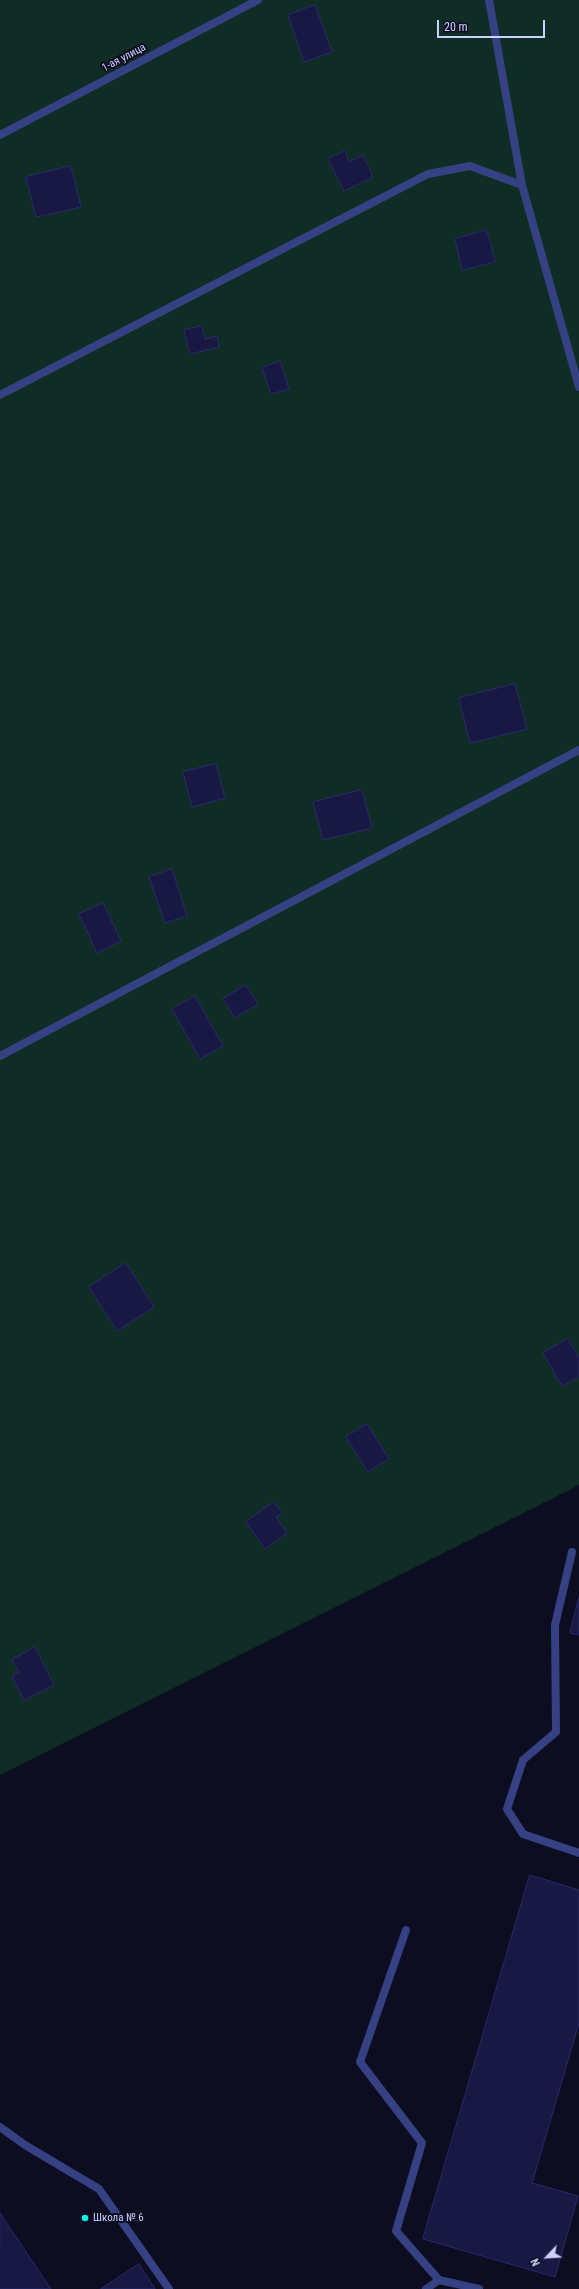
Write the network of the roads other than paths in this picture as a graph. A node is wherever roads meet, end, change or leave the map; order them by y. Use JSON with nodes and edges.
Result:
{"nodes":[{"id":1,"x":258,"y":0,"type":"edge"},
{"id":2,"x":489,"y":0,"type":"edge"},
{"id":3,"x":0,"y":134,"type":"edge"},
{"id":4,"x":522,"y":185,"type":"junction"},
{"id":5,"x":579,"y":387,"type":"edge"},
{"id":6,"x":0,"y":395,"type":"edge"},
{"id":7,"x":579,"y":750,"type":"edge"},
{"id":8,"x":0,"y":1056,"type":"edge"},
{"id":9,"x":572,"y":1552,"type":"dead end"},
{"id":10,"x":579,"y":1853,"type":"edge"},
{"id":11,"x":406,"y":1930,"type":"dead end"},
{"id":12,"x":0,"y":2127,"type":"edge"},
{"id":13,"x":440,"y":2280,"type":"junction"},
{"id":14,"x":169,"y":2289,"type":"edge"},
{"id":15,"x":426,"y":2289,"type":"edge"},
{"id":16,"x":479,"y":2289,"type":"edge"}],
"edges":[{"from":1,"to":3,"type":"lane","name":"1-ая улица"},
{"from":2,"to":4,"type":"lane"},
{"from":4,"to":5,"type":"lane"},
{"from":4,"to":6,"type":"lane"},
{"from":7,"to":8,"type":"lane"},
{"from":9,"to":10,"type":"lane"},
{"from":11,"to":13,"type":"lane"},
{"from":12,"to":14,"type":"lane"},
{"from":13,"to":15,"type":"lane"},
{"from":13,"to":16,"type":"lane"}]}
